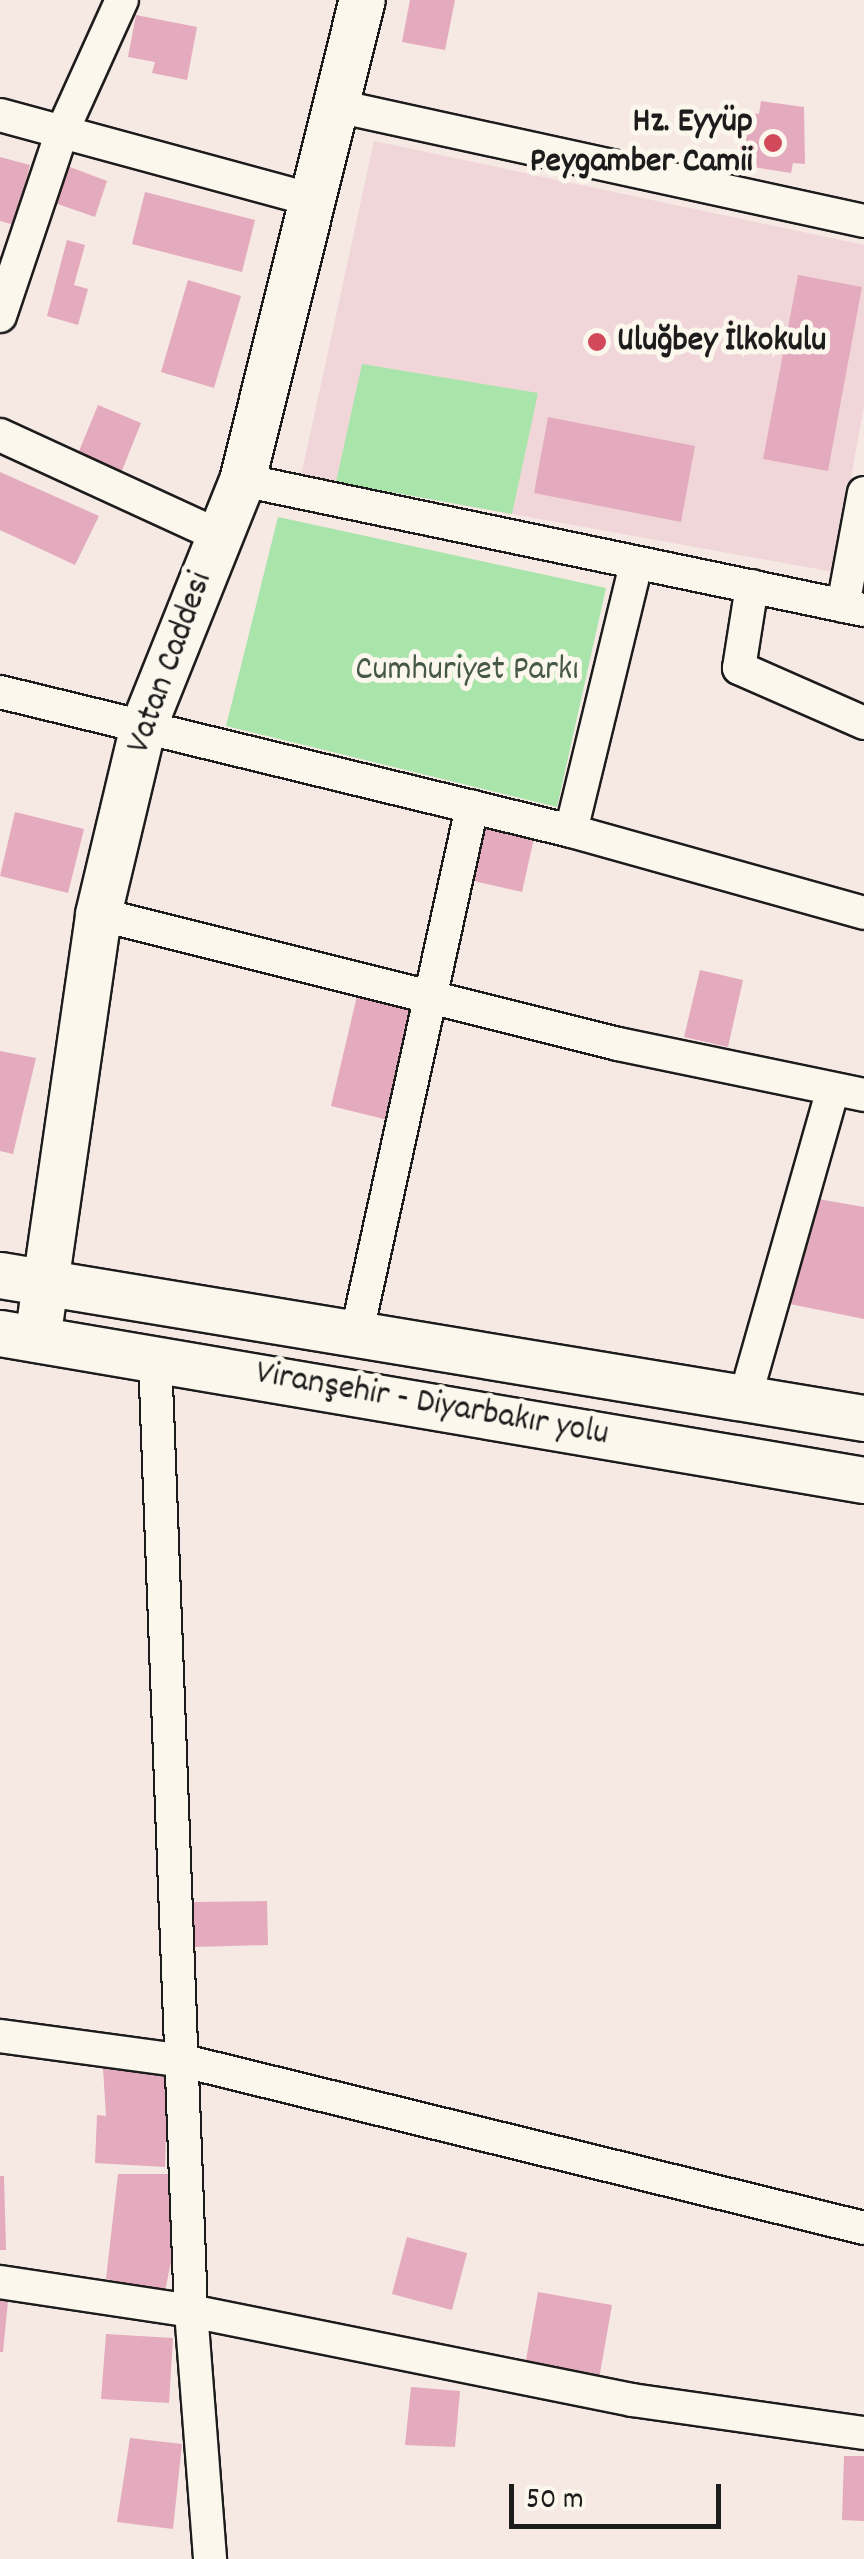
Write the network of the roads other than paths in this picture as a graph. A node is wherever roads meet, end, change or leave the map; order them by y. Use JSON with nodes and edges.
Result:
{"nodes":[{"id":1,"x":122,"y":0,"type":"edge"},
{"id":2,"x":362,"y":0,"type":"edge"},
{"id":3,"x":337,"y":106,"type":"junction"},
{"id":4,"x":0,"y":115,"type":"edge"},
{"id":5,"x":62,"y":132,"type":"junction"},
{"id":6,"x":313,"y":200,"type":"junction"},
{"id":7,"x":864,"y":221,"type":"edge"},
{"id":8,"x":0,"y":316,"type":"edge"},
{"id":9,"x":0,"y":434,"type":"edge"},
{"id":10,"x":242,"y":480,"type":"junction"},
{"id":11,"x":864,"y":493,"type":"edge"},
{"id":12,"x":216,"y":535,"type":"junction"},
{"id":13,"x":636,"y":565,"type":"junction"},
{"id":14,"x":752,"y":586,"type":"junction"},
{"id":15,"x":854,"y":608,"type":"edge"},
{"id":16,"x":0,"y":692,"type":"edge"},
{"id":17,"x":864,"y":723,"type":"edge"},
{"id":18,"x":142,"y":729,"type":"junction"},
{"id":19,"x":472,"y":807,"type":"junction"},
{"id":20,"x":571,"y":831,"type":"junction"},
{"id":21,"x":864,"y":913,"type":"edge"},
{"id":22,"x":98,"y":914,"type":"junction"},
{"id":23,"x":428,"y":998,"type":"junction"},
{"id":24,"x":849,"y":1092,"type":"edge"},
{"id":25,"x":0,"y":1275,"type":"edge"},
{"id":26,"x":44,"y":1282,"type":"junction"},
{"id":27,"x":18,"y":1336,"type":"edge"},
{"id":28,"x":356,"y":1336,"type":"junction"},
{"id":29,"x":155,"y":1356,"type":"junction"},
{"id":30,"x":745,"y":1398,"type":"junction"},
{"id":31,"x":864,"y":1418,"type":"edge"},
{"id":32,"x":864,"y":1480,"type":"edge"},
{"id":33,"x":0,"y":2036,"type":"edge"},
{"id":34,"x":184,"y":2061,"type":"junction"},
{"id":35,"x":864,"y":2228,"type":"edge"},
{"id":36,"x":0,"y":2282,"type":"edge"},
{"id":37,"x":191,"y":2311,"type":"junction"},
{"id":38,"x":864,"y":2433,"type":"edge"},
{"id":39,"x":210,"y":2559,"type":"edge"}],
"edges":[{"from":1,"to":5,"type":"street"},
{"from":2,"to":3,"type":"main road","name":"Vatan Caddesi"},
{"from":3,"to":6,"type":"main road","name":"Vatan Caddesi"},
{"from":3,"to":7,"type":"street"},
{"from":4,"to":5,"type":"street"},
{"from":5,"to":6,"type":"street"},
{"from":5,"to":8,"type":"street"},
{"from":6,"to":10,"type":"main road","name":"Vatan Caddesi"},
{"from":9,"to":12,"type":"street"},
{"from":10,"to":12,"type":"main road","name":"Vatan Caddesi"},
{"from":10,"to":13,"type":"street"},
{"from":11,"to":15,"type":"street"},
{"from":12,"to":18,"type":"main road","name":"Vatan Caddesi"},
{"from":13,"to":14,"type":"street"},
{"from":13,"to":20,"type":"street"},
{"from":14,"to":15,"type":"street"},
{"from":14,"to":17,"type":"street"},
{"from":16,"to":18,"type":"street"},
{"from":18,"to":19,"type":"street"},
{"from":18,"to":22,"type":"main road","name":"Vatan Caddesi"},
{"from":19,"to":20,"type":"street"},
{"from":19,"to":23,"type":"street"},
{"from":20,"to":21,"type":"street"},
{"from":22,"to":23,"type":"street"},
{"from":22,"to":26,"type":"main road","name":"Vatan Caddesi"},
{"from":23,"to":24,"type":"street"},
{"from":23,"to":28,"type":"street"},
{"from":24,"to":30,"type":"street"},
{"from":25,"to":26,"type":"main road","name":"Viranşehir - Diyarbakır yolu"},
{"from":26,"to":27,"type":"main road","name":"Vatan Caddesi"},
{"from":26,"to":28,"type":"main road","name":"Viranşehir - Diyarbakır yolu"},
{"from":27,"to":29,"type":"main road","name":"Viranşehir - Diyarbakır yolu"},
{"from":28,"to":30,"type":"main road","name":"Viranşehir - Diyarbakır yolu"},
{"from":29,"to":32,"type":"main road","name":"Viranşehir - Diyarbakır yolu"},
{"from":29,"to":34,"type":"street"},
{"from":30,"to":31,"type":"main road","name":"Viranşehir - Diyarbakır yolu"},
{"from":33,"to":34,"type":"street"},
{"from":34,"to":35,"type":"street"},
{"from":34,"to":37,"type":"street"},
{"from":36,"to":37,"type":"street"},
{"from":37,"to":38,"type":"street"},
{"from":37,"to":39,"type":"street"}]}
